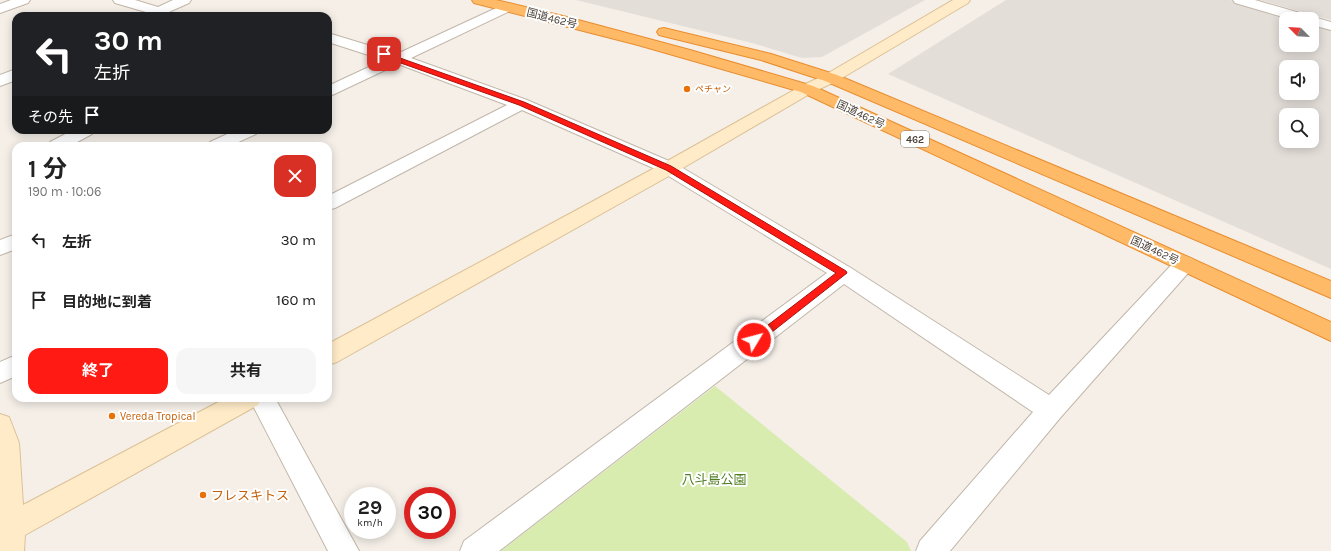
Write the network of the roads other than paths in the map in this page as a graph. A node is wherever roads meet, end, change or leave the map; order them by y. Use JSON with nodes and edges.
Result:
{"nodes":[{"id":1,"x":23,"y":0,"type":"edge"},
{"id":2,"x":120,"y":0,"type":"edge"},
{"id":3,"x":184,"y":0,"type":"edge"},
{"id":4,"x":479,"y":0,"type":"edge"},
{"id":5,"x":536,"y":0,"type":"edge"},
{"id":6,"x":963,"y":0,"type":"edge"},
{"id":7,"x":1240,"y":0,"type":"edge"},
{"id":8,"x":507,"y":7,"type":"junction"},
{"id":9,"x":0,"y":9,"type":"edge"},
{"id":10,"x":148,"y":12,"type":"edge"},
{"id":11,"x":157,"y":12,"type":"edge"},
{"id":12,"x":1281,"y":12,"type":"edge"},
{"id":13,"x":1319,"y":23,"type":"edge"},
{"id":14,"x":1331,"y":26,"type":"edge"},
{"id":15,"x":332,"y":38,"type":"edge"},
{"id":16,"x":398,"y":59,"type":"junction"},
{"id":17,"x":12,"y":76,"type":"edge"},
{"id":18,"x":831,"y":78,"type":"junction"},
{"id":19,"x":0,"y":81,"type":"edge"},
{"id":20,"x":807,"y":89,"type":"junction"},
{"id":21,"x":332,"y":90,"type":"edge"},
{"id":22,"x":521,"y":104,"type":"junction"},
{"id":23,"x":78,"y":134,"type":"edge"},
{"id":24,"x":242,"y":134,"type":"edge"},
{"id":25,"x":64,"y":142,"type":"edge"},
{"id":26,"x":224,"y":142,"type":"edge"},
{"id":27,"x":668,"y":168,"type":"junction"},
{"id":28,"x":332,"y":202,"type":"edge"},
{"id":29,"x":12,"y":243,"type":"edge"},
{"id":30,"x":0,"y":248,"type":"edge"},
{"id":31,"x":1185,"y":264,"type":"junction"},
{"id":32,"x":843,"y":273,"type":"junction"},
{"id":33,"x":1331,"y":290,"type":"edge"},
{"id":34,"x":1331,"y":332,"type":"edge"},
{"id":35,"x":332,"y":353,"type":"edge"},
{"id":36,"x":12,"y":367,"type":"edge"},
{"id":37,"x":0,"y":373,"type":"edge"},
{"id":38,"x":242,"y":402,"type":"edge"},
{"id":39,"x":264,"y":402,"type":"edge"},
{"id":40,"x":1051,"y":410,"type":"junction"},
{"id":41,"x":0,"y":425,"type":"edge"},
{"id":42,"x":6,"y":537,"type":"edge"},
{"id":43,"x":344,"y":551,"type":"edge"},
{"id":44,"x":475,"y":551,"type":"edge"},
{"id":45,"x":932,"y":551,"type":"edge"}],
"edges":[{"from":1,"to":9,"type":"street"},
{"from":2,"to":10,"type":"street"},
{"from":3,"to":11,"type":"street"},
{"from":4,"to":8,"type":"highway","name":"国道462号","number":"462"},
{"from":5,"to":18,"type":"highway","name":"国道462号","number":"462"},
{"from":6,"to":18,"type":"street"},
{"from":7,"to":12,"type":"street"},
{"from":8,"to":16,"type":"street"},
{"from":8,"to":20,"type":"highway","name":"国道462号","number":"462"},
{"from":13,"to":14,"type":"street"},
{"from":15,"to":16,"type":"street"},
{"from":16,"to":21,"type":"street"},
{"from":16,"to":22,"type":"street"},
{"from":17,"to":19,"type":"street"},
{"from":18,"to":20,"type":"street"},
{"from":18,"to":33,"type":"highway","name":"国道462号","number":"462"},
{"from":20,"to":27,"type":"street"},
{"from":20,"to":31,"type":"highway","name":"国道462号","number":"462"},
{"from":22,"to":27,"type":"street"},
{"from":22,"to":28,"type":"street"},
{"from":23,"to":25,"type":"street"},
{"from":24,"to":26,"type":"street"},
{"from":27,"to":32,"type":"street"},
{"from":27,"to":35,"type":"street"},
{"from":29,"to":30,"type":"street"},
{"from":31,"to":34,"type":"highway","name":"国道462号","number":"462"},
{"from":31,"to":40,"type":"street"},
{"from":32,"to":40,"type":"street"},
{"from":32,"to":44,"type":"street"},
{"from":36,"to":37,"type":"street"},
{"from":38,"to":42,"type":"street"},
{"from":39,"to":43,"type":"street"},
{"from":40,"to":45,"type":"street"},
{"from":41,"to":42,"type":"street"}]}
